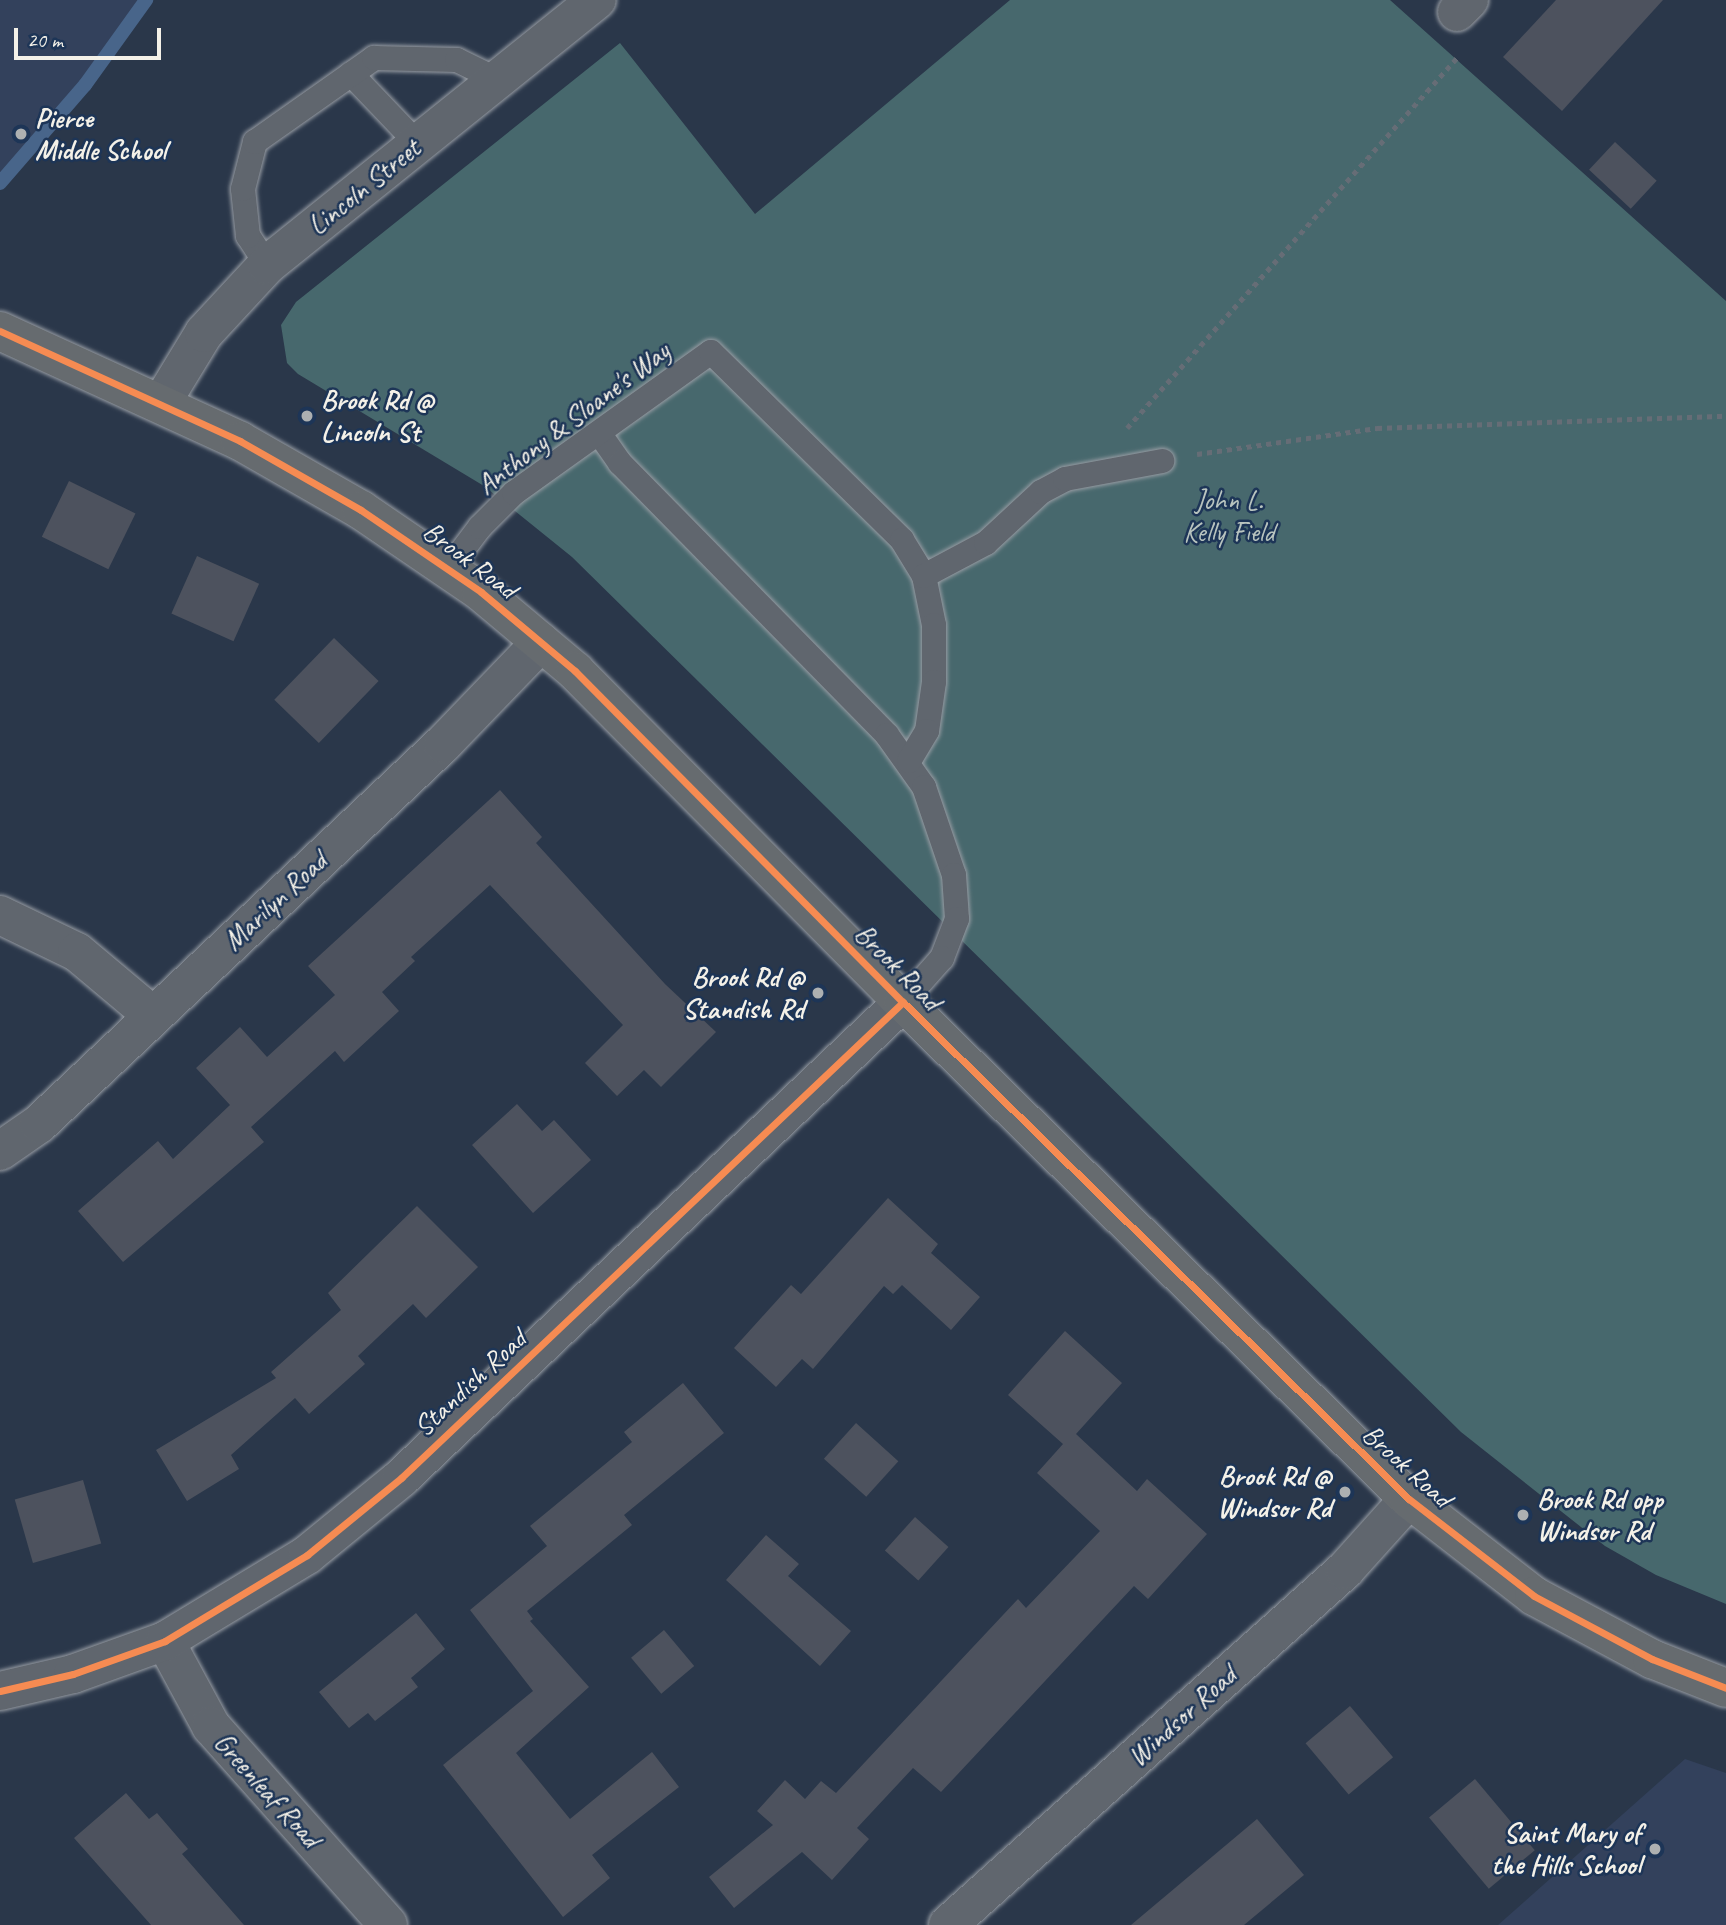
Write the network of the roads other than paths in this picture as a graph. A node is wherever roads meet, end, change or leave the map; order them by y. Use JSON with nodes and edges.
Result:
{"nodes":[{"id":1,"x":597,"y":0,"type":"edge"},
{"id":2,"x":351,"y":74,"type":"junction"},
{"id":3,"x":498,"y":80,"type":"junction"},
{"id":4,"x":418,"y":144,"type":"junction"},
{"id":5,"x":267,"y":265,"type":"junction"},
{"id":6,"x":0,"y":331,"type":"edge"},
{"id":7,"x":162,"y":402,"type":"junction"},
{"id":8,"x":598,"y":433,"type":"junction"},
{"id":9,"x":1162,"y":461,"type":"road end"},
{"id":10,"x":449,"y":568,"type":"junction"},
{"id":11,"x":924,"y":576,"type":"junction"},
{"id":12,"x":541,"y":642,"type":"junction"},
{"id":13,"x":909,"y":761,"type":"junction"},
{"id":14,"x":0,"y":915,"type":"edge"},
{"id":15,"x":902,"y":1002,"type":"junction"},
{"id":16,"x":152,"y":1015,"type":"junction"},
{"id":17,"x":0,"y":1151,"type":"edge"},
{"id":18,"x":1409,"y":1500,"type":"junction"},
{"id":19,"x":165,"y":1641,"type":"junction"},
{"id":20,"x":1726,"y":1688,"type":"edge"},
{"id":21,"x":0,"y":1691,"type":"edge"},
{"id":22,"x":388,"y":1925,"type":"edge"},
{"id":23,"x":948,"y":1925,"type":"edge"}],
"edges":[{"from":1,"to":3,"type":"street","name":"Lincoln Street"},
{"from":2,"to":3,"type":"lane"},
{"from":2,"to":4,"type":"lane"},
{"from":2,"to":5,"type":"lane"},
{"from":3,"to":4,"type":"street","name":"Lincoln Street"},
{"from":4,"to":5,"type":"street","name":"Lincoln Street"},
{"from":5,"to":7,"type":"street","name":"Lincoln Street"},
{"from":6,"to":7,"type":"main road","name":"Brook Road"},
{"from":7,"to":10,"type":"main road","name":"Brook Road"},
{"from":8,"to":10,"type":"lane","name":"Anthony & Sloane's Way"},
{"from":8,"to":11,"type":"lane","name":"Anthony & Sloane's Way"},
{"from":8,"to":13,"type":"lane"},
{"from":9,"to":11,"type":"lane"},
{"from":10,"to":12,"type":"main road","name":"Brook Road"},
{"from":11,"to":13,"type":"lane"},
{"from":12,"to":15,"type":"main road","name":"Brook Road"},
{"from":12,"to":16,"type":"street","name":"Marilyn Road"},
{"from":13,"to":15,"type":"lane"},
{"from":14,"to":16,"type":"street"},
{"from":15,"to":18,"type":"main road","name":"Brook Road"},
{"from":15,"to":19,"type":"street","name":"Standish Road"},
{"from":16,"to":17,"type":"street","name":"Marilyn Road"},
{"from":18,"to":20,"type":"main road","name":"Brook Road"},
{"from":18,"to":23,"type":"street","name":"Windsor Road"},
{"from":19,"to":21,"type":"street","name":"Standish Road"},
{"from":19,"to":22,"type":"street","name":"Greenleaf Road"}]}
